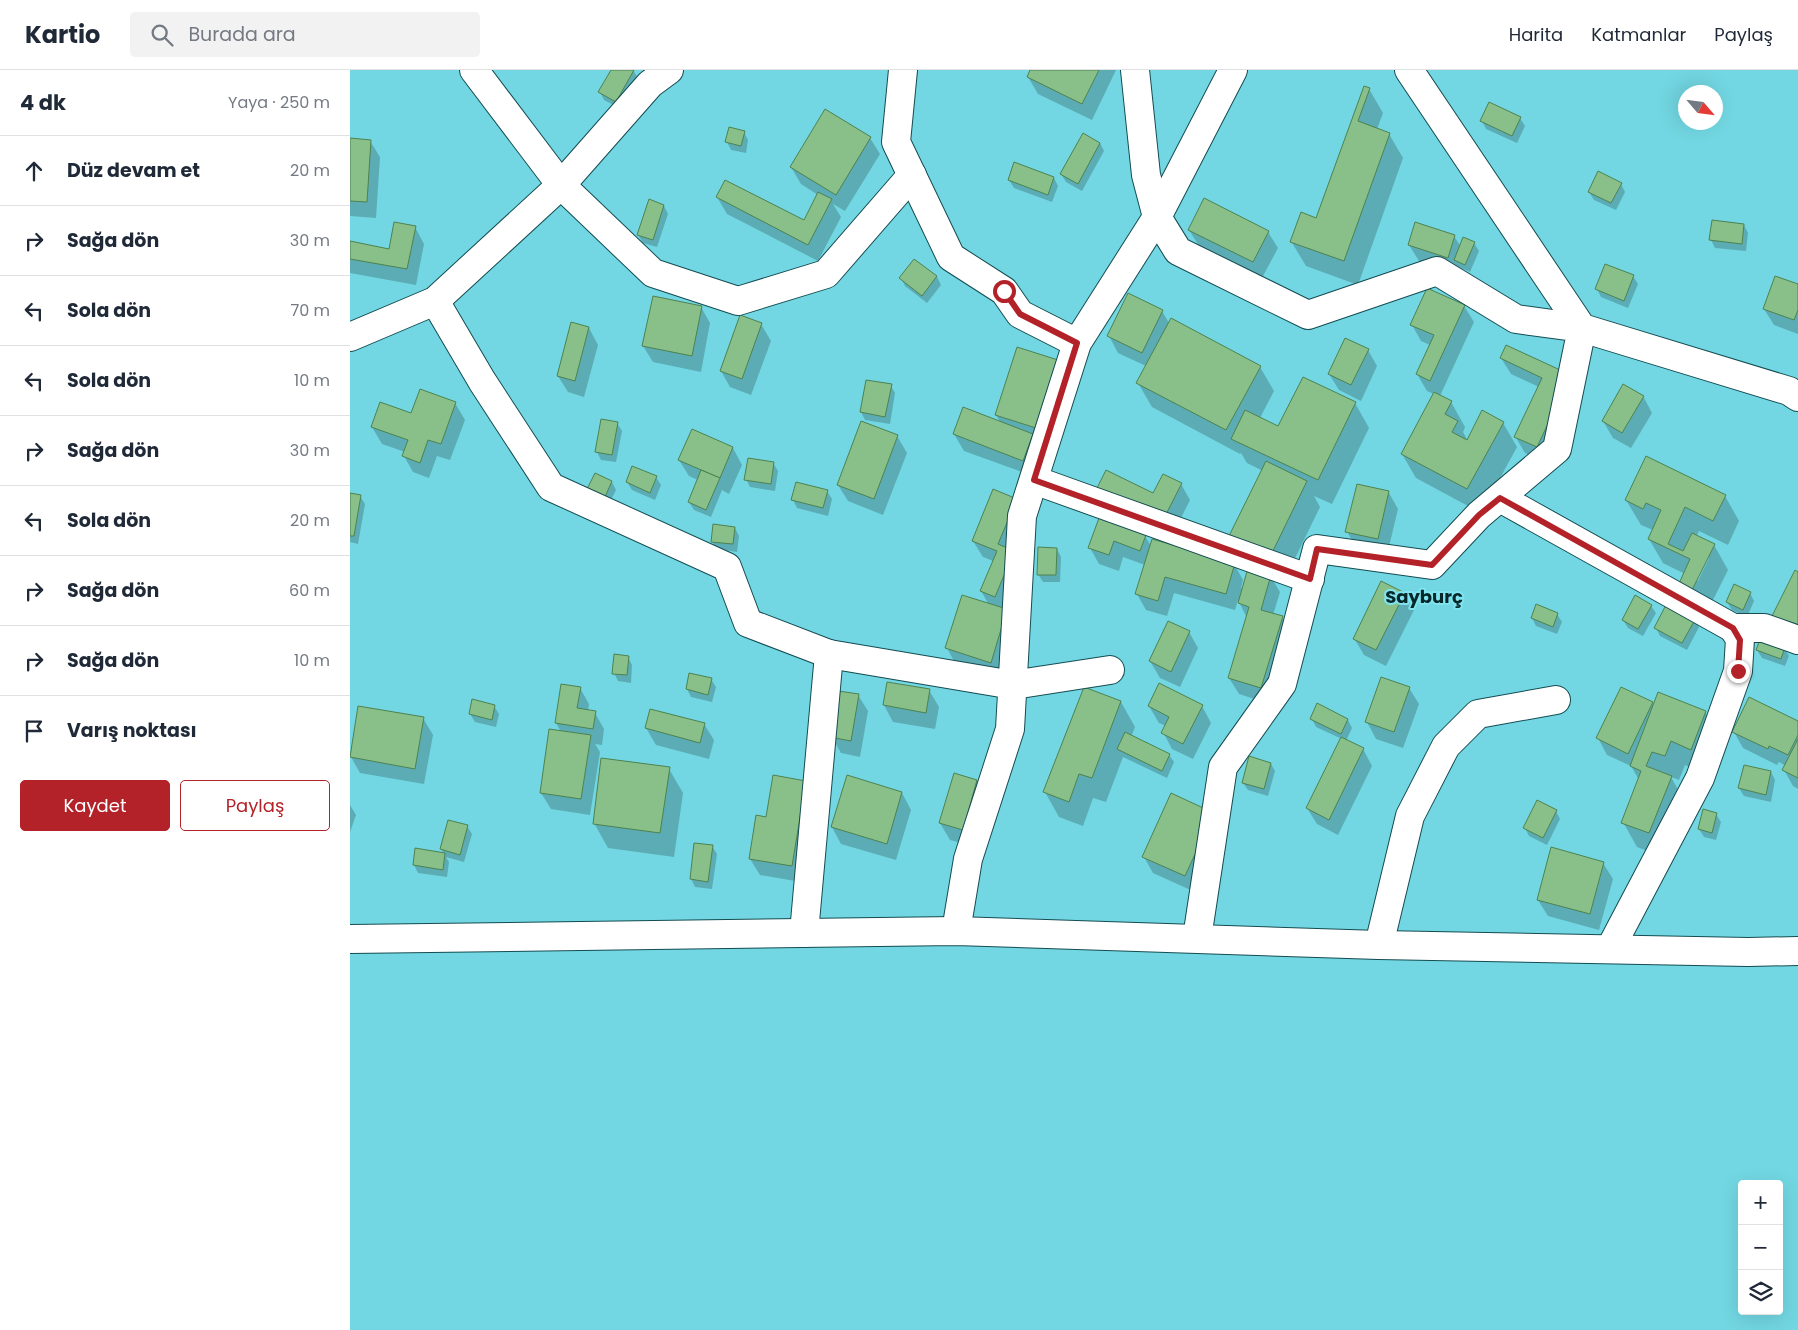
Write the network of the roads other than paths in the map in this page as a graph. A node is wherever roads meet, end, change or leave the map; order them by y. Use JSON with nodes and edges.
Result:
{"nodes":[{"id":1,"x":474,"y":70,"type":"edge"},
{"id":2,"x":669,"y":70,"type":"edge"},
{"id":3,"x":903,"y":70,"type":"edge"},
{"id":4,"x":1135,"y":70,"type":"edge"},
{"id":5,"x":1233,"y":70,"type":"edge"},
{"id":6,"x":1409,"y":70,"type":"edge"},
{"id":7,"x":912,"y":175,"type":"junction"},
{"id":8,"x":561,"y":185,"type":"junction"},
{"id":9,"x":1157,"y":217,"type":"junction"},
{"id":10,"x":435,"y":301,"type":"junction"},
{"id":11,"x":1582,"y":328,"type":"junction"},
{"id":12,"x":350,"y":337,"type":"edge"},
{"id":13,"x":1077,"y":343,"type":"junction"},
{"id":14,"x":1798,"y":397,"type":"edge"},
{"id":15,"x":1034,"y":480,"type":"junction"},
{"id":16,"x":1500,"y":498,"type":"junction"},
{"id":17,"x":1310,"y":579,"type":"junction"},
{"id":18,"x":1733,"y":628,"type":"junction"},
{"id":19,"x":1798,"y":640,"type":"edge"},
{"id":20,"x":829,"y":654,"type":"junction"},
{"id":21,"x":1110,"y":670,"type":"dead end"},
{"id":22,"x":1012,"y":685,"type":"junction"},
{"id":23,"x":1556,"y":700,"type":"dead end"},
{"id":24,"x":956,"y":931,"type":"junction"},
{"id":25,"x":804,"y":933,"type":"junction"},
{"id":26,"x":1197,"y":938,"type":"junction"},
{"id":27,"x":350,"y":939,"type":"edge"},
{"id":28,"x":1379,"y":945,"type":"junction"},
{"id":29,"x":1610,"y":949,"type":"junction"},
{"id":30,"x":1798,"y":951,"type":"edge"}],
"edges":[{"from":1,"to":8,"type":"street"},
{"from":2,"to":8,"type":"street"},
{"from":3,"to":7,"type":"street"},
{"from":4,"to":9,"type":"street"},
{"from":5,"to":9,"type":"street"},
{"from":6,"to":11,"type":"street"},
{"from":7,"to":8,"type":"street"},
{"from":7,"to":13,"type":"street"},
{"from":8,"to":10,"type":"street"},
{"from":9,"to":11,"type":"street"},
{"from":9,"to":13,"type":"street"},
{"from":10,"to":12,"type":"street"},
{"from":10,"to":20,"type":"street"},
{"from":11,"to":14,"type":"street"},
{"from":11,"to":16,"type":"street"},
{"from":13,"to":15,"type":"street"},
{"from":15,"to":17,"type":"street"},
{"from":15,"to":22,"type":"street"},
{"from":16,"to":17,"type":"street"},
{"from":16,"to":18,"type":"street"},
{"from":17,"to":26,"type":"street"},
{"from":18,"to":19,"type":"street"},
{"from":18,"to":29,"type":"street"},
{"from":20,"to":22,"type":"street"},
{"from":20,"to":25,"type":"street"},
{"from":21,"to":22,"type":"street"},
{"from":22,"to":24,"type":"street"},
{"from":23,"to":28,"type":"street"},
{"from":24,"to":25,"type":"street"},
{"from":24,"to":26,"type":"street"},
{"from":25,"to":27,"type":"street"},
{"from":26,"to":28,"type":"street"},
{"from":28,"to":29,"type":"street"},
{"from":29,"to":30,"type":"street"}]}
